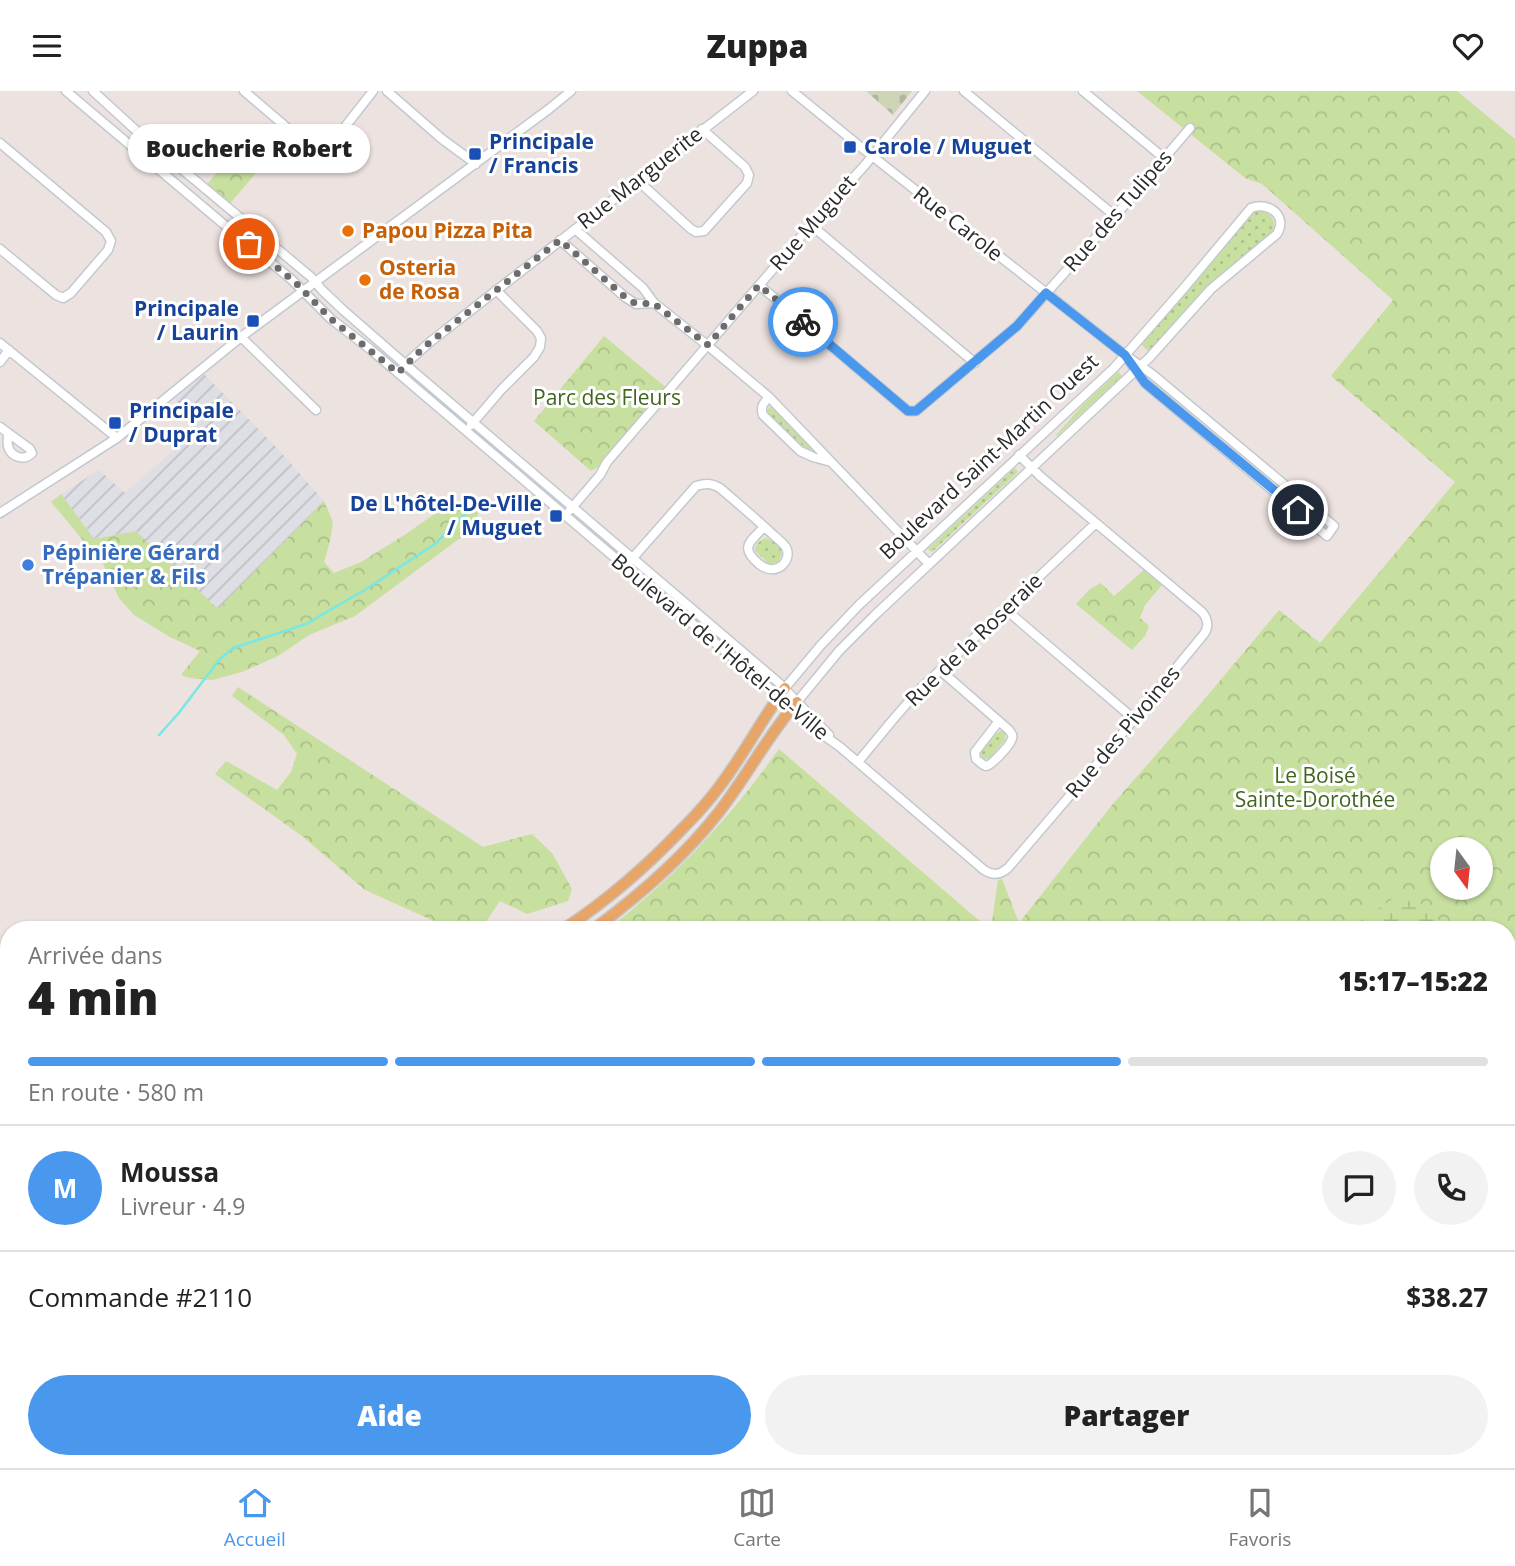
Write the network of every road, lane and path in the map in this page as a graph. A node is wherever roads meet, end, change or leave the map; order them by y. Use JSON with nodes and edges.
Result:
{"nodes":[{"id":1,"x":66,"y":91,"type":"edge"},
{"id":2,"x":93,"y":91,"type":"edge"},
{"id":3,"x":244,"y":91,"type":"edge"},
{"id":4,"x":373,"y":91,"type":"edge"},
{"id":5,"x":387,"y":91,"type":"edge"},
{"id":6,"x":572,"y":91,"type":"edge"},
{"id":7,"x":752,"y":91,"type":"edge"},
{"id":8,"x":792,"y":91,"type":"edge"},
{"id":9,"x":925,"y":91,"type":"edge"},
{"id":10,"x":964,"y":91,"type":"edge"},
{"id":11,"x":1083,"y":91,"type":"edge"},
{"id":12,"x":1190,"y":128,"type":"dead end"},
{"id":13,"x":702,"y":129,"type":"junction"},
{"id":14,"x":0,"y":143,"type":"edge"},
{"id":15,"x":872,"y":156,"type":"junction"},
{"id":16,"x":1165,"y":159,"type":"junction"},
{"id":17,"x":476,"y":164,"type":"junction"},
{"id":18,"x":637,"y":180,"type":"junction"},
{"id":19,"x":237,"y":216,"type":"junction"},
{"id":20,"x":1115,"y":216,"type":"junction"},
{"id":21,"x":811,"y":225,"type":"junction"},
{"id":22,"x":227,"y":227,"type":"junction"},
{"id":23,"x":575,"y":229,"type":"junction"},
{"id":24,"x":259,"y":233,"type":"junction"},
{"id":25,"x":560,"y":240,"type":"junction"},
{"id":26,"x":249,"y":244,"type":"junction"},
{"id":27,"x":0,"y":249,"type":"edge"},
{"id":28,"x":315,"y":282,"type":"junction"},
{"id":29,"x":759,"y":285,"type":"junction"},
{"id":30,"x":496,"y":290,"type":"junction"},
{"id":31,"x":304,"y":291,"type":"junction"},
{"id":32,"x":1046,"y":293,"type":"junction"},
{"id":33,"x":653,"y":303,"type":"junction"},
{"id":34,"x":242,"y":337,"type":"junction"},
{"id":35,"x":0,"y":343,"type":"edge"},
{"id":36,"x":708,"y":345,"type":"junction"},
{"id":37,"x":9,"y":350,"type":"junction"},
{"id":38,"x":1125,"y":355,"type":"junction"},
{"id":39,"x":0,"y":362,"type":"edge"},
{"id":40,"x":975,"y":362,"type":"junction"},
{"id":41,"x":405,"y":365,"type":"junction"},
{"id":42,"x":1138,"y":368,"type":"junction"},
{"id":43,"x":398,"y":373,"type":"junction"},
{"id":44,"x":769,"y":397,"type":"junction"},
{"id":45,"x":316,"y":410,"type":"dead end"},
{"id":46,"x":473,"y":423,"type":"junction"},
{"id":47,"x":0,"y":427,"type":"edge"},
{"id":48,"x":466,"y":431,"type":"junction"},
{"id":49,"x":8,"y":433,"type":"dead end"},
{"id":50,"x":117,"y":438,"type":"junction"},
{"id":51,"x":1019,"y":455,"type":"junction"},
{"id":52,"x":831,"y":462,"type":"junction"},
{"id":53,"x":1032,"y":468,"type":"junction"},
{"id":54,"x":573,"y":507,"type":"junction"},
{"id":55,"x":0,"y":513,"type":"edge"},
{"id":56,"x":566,"y":516,"type":"junction"},
{"id":57,"x":1096,"y":523,"type":"junction"},
{"id":58,"x":764,"y":527,"type":"junction"},
{"id":59,"x":916,"y":551,"type":"junction"},
{"id":60,"x":633,"y":558,"type":"junction"},
{"id":61,"x":929,"y":564,"type":"junction"},
{"id":62,"x":625,"y":566,"type":"junction"},
{"id":63,"x":1005,"y":609,"type":"junction"},
{"id":64,"x":940,"y":670,"type":"junction"},
{"id":65,"x":782,"y":692,"type":"junction"},
{"id":66,"x":794,"y":705,"type":"junction"},
{"id":67,"x":1135,"y":719,"type":"junction"},
{"id":68,"x":999,"y":722,"type":"junction"},
{"id":69,"x":840,"y":747,"type":"joint"},
{"id":70,"x":858,"y":762,"type":"junction"},
{"id":71,"x":575,"y":921,"type":"edge"},
{"id":72,"x":604,"y":921,"type":"edge"}],
"edges":[{"from":1,"to":22,"type":"street","name":"Boulevard de l'Hôtel-de-Ville"},
{"from":2,"to":19,"type":"street","name":"Boulevard de l'Hôtel-de-Ville"},
{"from":3,"to":4,"type":"street"},
{"from":5,"to":17,"type":"street"},
{"from":6,"to":17,"type":"street"},
{"from":7,"to":13,"type":"street","name":"Rue Marguerite"},
{"from":8,"to":15,"type":"street","name":"Rue Carole"},
{"from":9,"to":15,"type":"street","name":"Rue Muguet"},
{"from":10,"to":20,"type":"street"},
{"from":11,"to":16,"type":"street"},
{"from":12,"to":16,"type":"street","name":"Rue des Tulipes"},
{"from":13,"to":18,"type":"street","name":"Rue Marguerite"},
{"from":13,"to":18,"type":"street"},
{"from":14,"to":27,"type":"street"},
{"from":15,"to":21,"type":"street","name":"Rue Muguet"},
{"from":15,"to":32,"type":"street","name":"Rue Carole"},
{"from":16,"to":20,"type":"street","name":"Rue des Tulipes"},
{"from":17,"to":28,"type":"street"},
{"from":18,"to":23,"type":"street","name":"Rue Marguerite"},
{"from":19,"to":22,"type":"street"},
{"from":19,"to":24,"type":"street","name":"Boulevard de l'Hôtel-de-Ville"},
{"from":20,"to":32,"type":"street","name":"Rue des Tulipes"},
{"from":21,"to":29,"type":"street","name":"Rue Muguet"},
{"from":21,"to":40,"type":"street"},
{"from":22,"to":26,"type":"street","name":"Boulevard de l'Hôtel-de-Ville"},
{"from":23,"to":25,"type":"street","name":"Rue Marguerite"},
{"from":23,"to":33,"type":"street"},
{"from":24,"to":26,"type":"street"},
{"from":24,"to":28,"type":"street","name":"Boulevard de l'Hôtel-de-Ville"},
{"from":25,"to":30,"type":"street","name":"Rue Marguerite"},
{"from":25,"to":33,"type":"street"},
{"from":26,"to":31,"type":"street","name":"Boulevard de l'Hôtel-de-Ville"},
{"from":28,"to":31,"type":"street"},
{"from":28,"to":41,"type":"street","name":"Boulevard de l'Hôtel-de-Ville"},
{"from":29,"to":36,"type":"street","name":"Rue Muguet"},
{"from":29,"to":40,"type":"street","name":"Rue des Tulipes"},
{"from":30,"to":41,"type":"street","name":"Rue Marguerite"},
{"from":30,"to":46,"type":"street"},
{"from":31,"to":34,"type":"street"},
{"from":31,"to":43,"type":"street","name":"Boulevard de l'Hôtel-de-Ville"},
{"from":32,"to":38,"type":"street","name":"Rue Carole"},
{"from":32,"to":40,"type":"street","name":"Rue des Tulipes"},
{"from":33,"to":36,"type":"street"},
{"from":34,"to":45,"type":"street"},
{"from":34,"to":50,"type":"street"},
{"from":35,"to":37,"type":"street"},
{"from":36,"to":44,"type":"street"},
{"from":36,"to":54,"type":"street","name":"Rue Muguet"},
{"from":37,"to":39,"type":"street"},
{"from":37,"to":50,"type":"street"},
{"from":38,"to":42,"type":"street","name":"Rue Carole"},
{"from":38,"to":42,"type":"street","name":"Boulevard Saint-Martin Ouest"},
{"from":38,"to":51,"type":"street","name":"Boulevard Saint-Martin Ouest"},
{"from":41,"to":43,"type":"street","name":"Rue Marguerite"},
{"from":41,"to":46,"type":"street","name":"Boulevard de l'Hôtel-de-Ville"},
{"from":42,"to":42,"type":"street"},
{"from":42,"to":53,"type":"street","name":"Boulevard Saint-Martin Ouest"},
{"from":43,"to":48,"type":"street","name":"Boulevard de l'Hôtel-de-Ville"},
{"from":44,"to":52,"type":"street"},
{"from":44,"to":52,"type":"street"},
{"from":46,"to":48,"type":"street"},
{"from":46,"to":54,"type":"street","name":"Boulevard de l'Hôtel-de-Ville"},
{"from":47,"to":49,"type":"street"},
{"from":48,"to":56,"type":"street","name":"Boulevard de l'Hôtel-de-Ville"},
{"from":50,"to":55,"type":"street"},
{"from":51,"to":53,"type":"street","name":"Rue des Pivoines"},
{"from":51,"to":59,"type":"street","name":"Boulevard Saint-Martin Ouest"},
{"from":52,"to":59,"type":"street"},
{"from":53,"to":57,"type":"street","name":"Rue des Pivoines"},
{"from":53,"to":61,"type":"street","name":"Boulevard Saint-Martin Ouest"},
{"from":54,"to":56,"type":"street","name":"Rue Muguet"},
{"from":54,"to":60,"type":"street","name":"Boulevard de l'Hôtel-de-Ville"},
{"from":56,"to":62,"type":"street","name":"Boulevard de l'Hôtel-de-Ville"},
{"from":57,"to":63,"type":"street","name":"Rue de la Roseraie"},
{"from":57,"to":67,"type":"street","name":"Rue des Pivoines"},
{"from":58,"to":58,"type":"street"},
{"from":58,"to":60,"type":"street"},
{"from":59,"to":61,"type":"street"},
{"from":59,"to":65,"type":"street","name":"Boulevard Saint-Martin Ouest"},
{"from":60,"to":62,"type":"street"},
{"from":60,"to":65,"type":"street","name":"Boulevard de l'Hôtel-de-Ville"},
{"from":61,"to":66,"type":"street","name":"Boulevard Saint-Martin Ouest"},
{"from":62,"to":65,"type":"street","name":"Boulevard de l'Hôtel-de-Ville"},
{"from":63,"to":64,"type":"street","name":"Rue de la Roseraie"},
{"from":63,"to":67,"type":"street"},
{"from":64,"to":68,"type":"street"},
{"from":64,"to":70,"type":"street","name":"Rue de la Roseraie"},
{"from":65,"to":66,"type":"street","name":"Boulevard de l'Hôtel-de-Ville"},
{"from":65,"to":71,"type":"main road","name":"Boulevard Saint-Martin Ouest"},
{"from":66,"to":69,"type":"street","name":"Boulevard de l'Hôtel-de-Ville"},
{"from":66,"to":72,"type":"main road","name":"Boulevard Saint-Martin Ouest"},
{"from":67,"to":70,"type":"street","name":"Rue des Pivoines"},
{"from":68,"to":68,"type":"street"},
{"from":69,"to":70,"type":"street","name":"Rue des Pivoines"}]}
